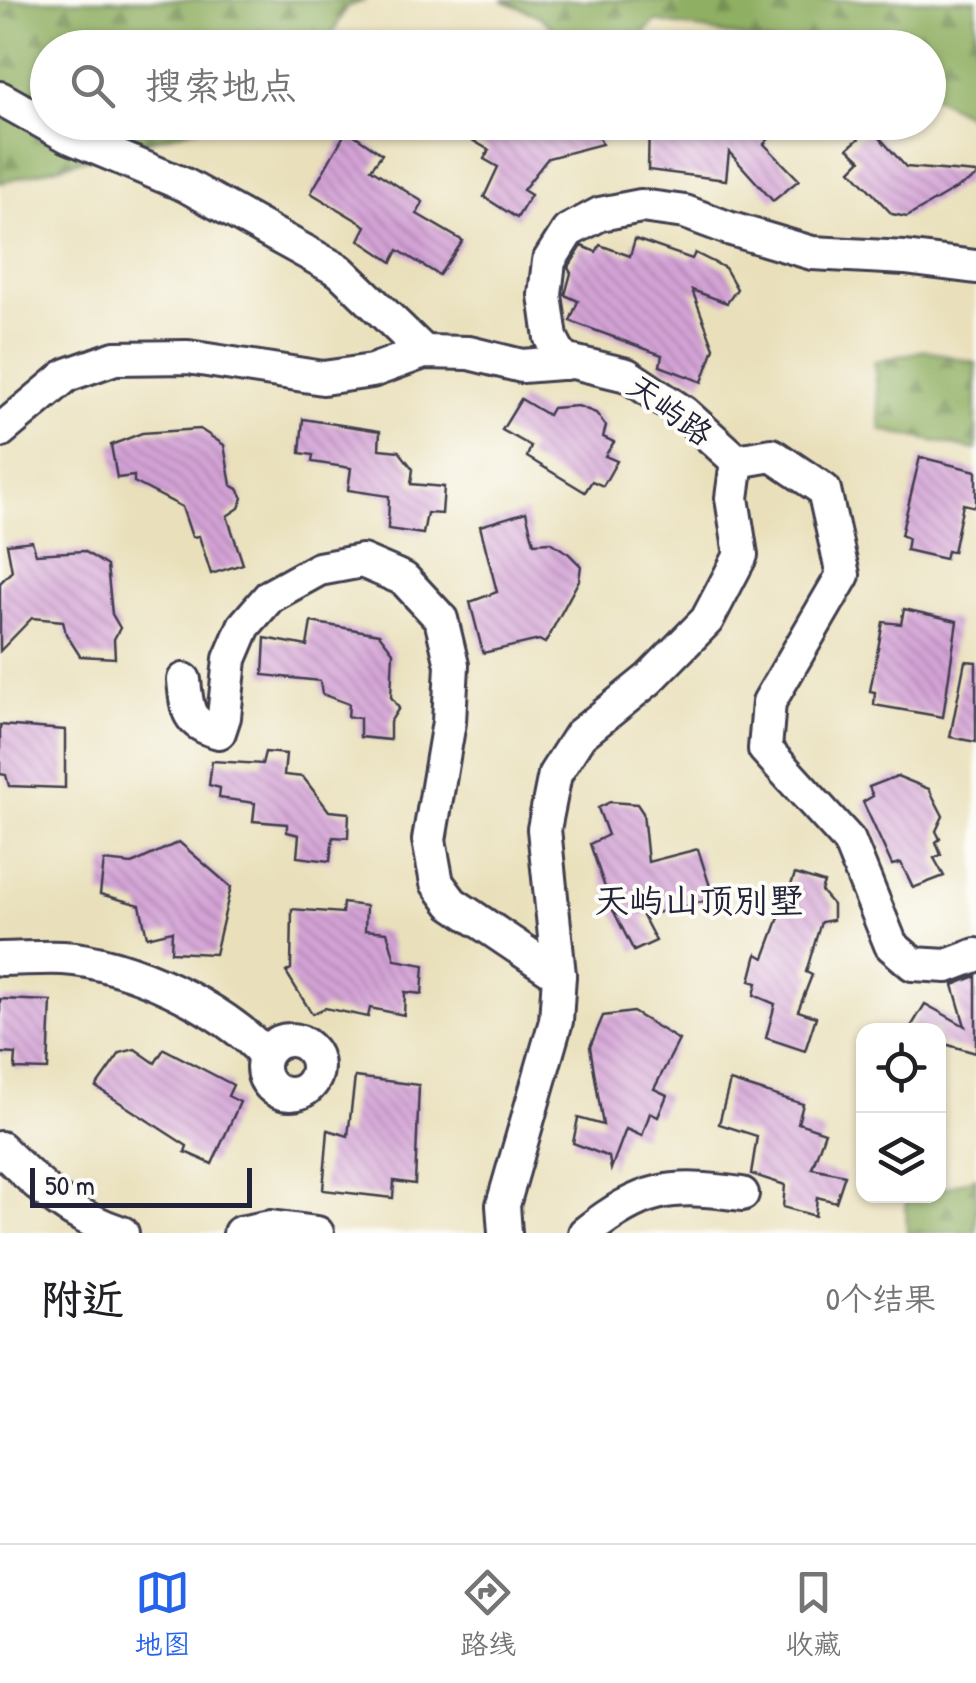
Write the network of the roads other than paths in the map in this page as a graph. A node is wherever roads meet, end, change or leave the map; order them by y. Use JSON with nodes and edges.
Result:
{"nodes":[{"id":1,"x":0,"y":98,"type":"edge"},
{"id":2,"x":30,"y":115,"type":"edge"},
{"id":3,"x":78,"y":140,"type":"edge"},
{"id":4,"x":976,"y":267,"type":"edge"},
{"id":5,"x":424,"y":352,"type":"junction"},
{"id":6,"x":564,"y":363,"type":"junction"},
{"id":7,"x":0,"y":431,"type":"edge"},
{"id":8,"x":737,"y":461,"type":"junction"},
{"id":9,"x":184,"y":680,"type":"dead end"},
{"id":10,"x":976,"y":954,"type":"edge"},
{"id":11,"x":0,"y":959,"type":"edge"},
{"id":12,"x":560,"y":975,"type":"junction"},
{"id":13,"x":266,"y":1055,"type":"dead end"},
{"id":14,"x":0,"y":1148,"type":"edge"},
{"id":15,"x":742,"y":1194,"type":"dead end"},
{"id":16,"x":510,"y":1232,"type":"edge"},
{"id":17,"x":122,"y":1233,"type":"edge"},
{"id":18,"x":240,"y":1233,"type":"edge"},
{"id":19,"x":316,"y":1233,"type":"edge"},
{"id":20,"x":586,"y":1233,"type":"edge"}],
"edges":[{"from":1,"to":2,"type":"street"},
{"from":3,"to":5,"type":"street"},
{"from":4,"to":6,"type":"street"},
{"from":5,"to":6,"type":"street","name":"天屿路"},
{"from":5,"to":7,"type":"street"},
{"from":6,"to":8,"type":"street","name":"天屿路"},
{"from":8,"to":10,"type":"street"},
{"from":8,"to":12,"type":"street","name":"天屿路"},
{"from":9,"to":12,"type":"street"},
{"from":11,"to":13,"type":"street"},
{"from":12,"to":16,"type":"street","name":"天屿路"},
{"from":14,"to":17,"type":"street"},
{"from":15,"to":20,"type":"street"},
{"from":18,"to":19,"type":"street"}]}
